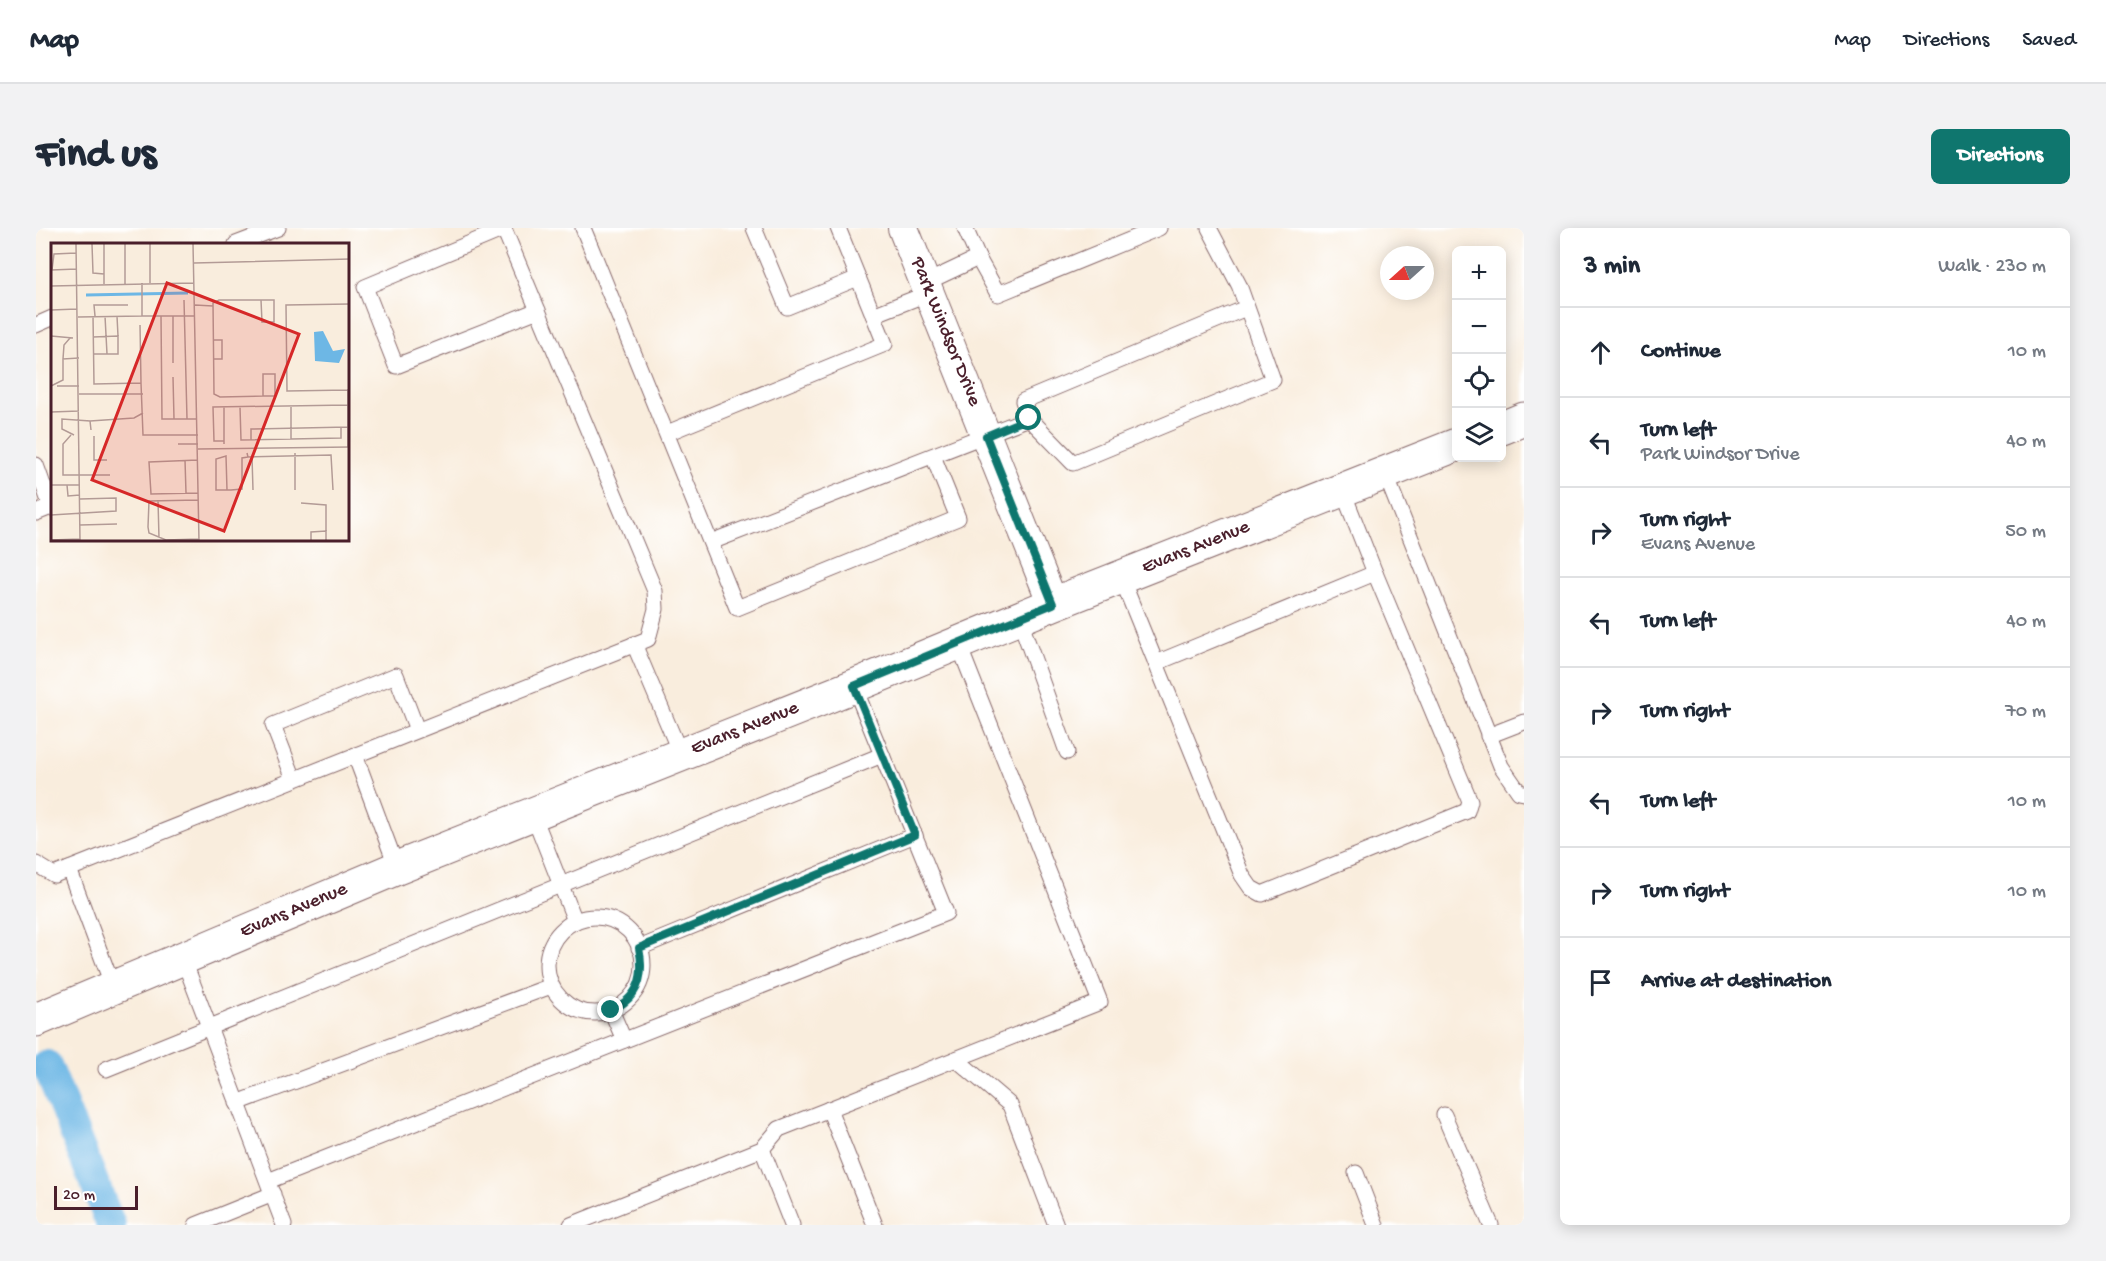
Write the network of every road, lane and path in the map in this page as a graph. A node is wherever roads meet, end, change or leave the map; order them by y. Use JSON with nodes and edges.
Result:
{"nodes":[{"id":1,"x":278,"y":228,"type":"edge"},
{"id":2,"x":583,"y":228,"type":"edge"},
{"id":3,"x":754,"y":228,"type":"edge"},
{"id":4,"x":838,"y":228,"type":"edge"},
{"id":5,"x":903,"y":228,"type":"edge"},
{"id":6,"x":1159,"y":228,"type":"edge"},
{"id":7,"x":1209,"y":228,"type":"edge"},
{"id":8,"x":967,"y":229,"type":"edge"},
{"id":9,"x":240,"y":243,"type":"edge"},
{"id":10,"x":978,"y":258,"type":"junction"},
{"id":11,"x":858,"y":278,"type":"junction"},
{"id":12,"x":927,"y":287,"type":"junction"},
{"id":13,"x":1246,"y":308,"type":"junction"},
{"id":14,"x":538,"y":310,"type":"junction"},
{"id":15,"x":873,"y":315,"type":"junction"},
{"id":16,"x":51,"y":318,"type":"edge"},
{"id":17,"x":36,"y":325,"type":"edge"},
{"id":18,"x":1029,"y":418,"type":"junction"},
{"id":19,"x":1524,"y":419,"type":"edge"},
{"id":20,"x":1506,"y":426,"type":"edge"},
{"id":21,"x":667,"y":433,"type":"junction"},
{"id":22,"x":986,"y":436,"type":"junction"},
{"id":23,"x":1452,"y":447,"type":"edge"},
{"id":24,"x":933,"y":456,"type":"junction"},
{"id":25,"x":36,"y":465,"type":"edge"},
{"id":26,"x":1385,"y":473,"type":"junction"},
{"id":27,"x":1342,"y":489,"type":"junction"},
{"id":28,"x":36,"y":513,"type":"edge"},
{"id":29,"x":711,"y":542,"type":"junction"},
{"id":30,"x":1375,"y":573,"type":"junction"},
{"id":31,"x":1121,"y":577,"type":"junction"},
{"id":32,"x":1053,"y":604,"type":"junction"},
{"id":33,"x":1019,"y":618,"type":"junction"},
{"id":34,"x":958,"y":643,"type":"junction"},
{"id":35,"x":634,"y":644,"type":"junction"},
{"id":36,"x":1156,"y":663,"type":"junction"},
{"id":37,"x":854,"y":686,"type":"junction"},
{"id":38,"x":1524,"y":722,"type":"edge"},
{"id":39,"x":417,"y":730,"type":"junction"},
{"id":40,"x":1488,"y":736,"type":"junction"},
{"id":41,"x":1067,"y":752,"type":"dead end"},
{"id":42,"x":356,"y":755,"type":"junction"},
{"id":43,"x":681,"y":755,"type":"junction"},
{"id":44,"x":882,"y":755,"type":"junction"},
{"id":45,"x":294,"y":779,"type":"junction"},
{"id":46,"x":1524,"y":793,"type":"edge"},
{"id":47,"x":533,"y":814,"type":"junction"},
{"id":48,"x":915,"y":835,"type":"junction"},
{"id":49,"x":36,"y":864,"type":"edge"},
{"id":50,"x":397,"y":868,"type":"junction"},
{"id":51,"x":69,"y":869,"type":"junction"},
{"id":52,"x":561,"y":885,"type":"junction"},
{"id":53,"x":575,"y":921,"type":"junction"},
{"id":54,"x":639,"y":948,"type":"junction"},
{"id":55,"x":183,"y":958,"type":"junction"},
{"id":56,"x":551,"y":986,"type":"junction"},
{"id":57,"x":113,"y":987,"type":"junction"},
{"id":58,"x":611,"y":1010,"type":"junction"},
{"id":59,"x":36,"y":1020,"type":"edge"},
{"id":60,"x":209,"y":1027,"type":"junction"},
{"id":61,"x":624,"y":1040,"type":"junction"},
{"id":62,"x":956,"y":1059,"type":"junction"},
{"id":63,"x":106,"y":1069,"type":"dead end"},
{"id":64,"x":237,"y":1103,"type":"junction"},
{"id":65,"x":829,"y":1109,"type":"junction"},
{"id":66,"x":1444,"y":1115,"type":"dead end"},
{"id":67,"x":762,"y":1149,"type":"junction"},
{"id":68,"x":1356,"y":1173,"type":"dead end"},
{"id":69,"x":270,"y":1187,"type":"junction"},
{"id":70,"x":196,"y":1225,"type":"edge"},
{"id":71,"x":284,"y":1225,"type":"edge"},
{"id":72,"x":571,"y":1225,"type":"edge"},
{"id":73,"x":792,"y":1225,"type":"edge"},
{"id":74,"x":875,"y":1225,"type":"edge"},
{"id":75,"x":1056,"y":1225,"type":"edge"},
{"id":76,"x":1376,"y":1225,"type":"edge"},
{"id":77,"x":1491,"y":1225,"type":"edge"}],
"edges":[{"from":1,"to":9,"type":"lane"},
{"from":2,"to":21,"type":"lane"},
{"from":3,"to":11,"type":"lane"},
{"from":4,"to":11,"type":"lane"},
{"from":5,"to":12,"type":"street","name":"Park Windsor Drive"},
{"from":6,"to":10,"type":"lane"},
{"from":7,"to":13,"type":"lane"},
{"from":8,"to":10,"type":"lane"},
{"from":10,"to":12,"type":"lane"},
{"from":11,"to":15,"type":"lane"},
{"from":12,"to":15,"type":"lane"},
{"from":12,"to":22,"type":"street","name":"Park Windsor Drive"},
{"from":13,"to":18,"type":"lane"},
{"from":13,"to":18,"type":"lane"},
{"from":14,"to":14,"type":"lane"},
{"from":14,"to":35,"type":"lane"},
{"from":15,"to":21,"type":"lane"},
{"from":16,"to":17,"type":"lane"},
{"from":18,"to":22,"type":"lane"},
{"from":19,"to":20,"type":"street"},
{"from":21,"to":29,"type":"lane"},
{"from":22,"to":24,"type":"lane"},
{"from":22,"to":32,"type":"street","name":"Park Windsor Drive"},
{"from":23,"to":26,"type":"street","name":"Evans Avenue"},
{"from":24,"to":29,"type":"lane"},
{"from":24,"to":29,"type":"lane"},
{"from":25,"to":28,"type":"lane"},
{"from":26,"to":27,"type":"street","name":"Evans Avenue"},
{"from":26,"to":40,"type":"lane"},
{"from":27,"to":30,"type":"lane"},
{"from":27,"to":31,"type":"street","name":"Evans Avenue"},
{"from":30,"to":36,"type":"lane"},
{"from":30,"to":36,"type":"lane"},
{"from":31,"to":32,"type":"street","name":"Evans Avenue"},
{"from":31,"to":36,"type":"lane"},
{"from":32,"to":33,"type":"street","name":"Evans Avenue"},
{"from":33,"to":34,"type":"street","name":"Evans Avenue"},
{"from":33,"to":41,"type":"lane"},
{"from":34,"to":37,"type":"street","name":"Evans Avenue"},
{"from":34,"to":62,"type":"lane"},
{"from":35,"to":39,"type":"lane"},
{"from":35,"to":43,"type":"lane"},
{"from":37,"to":43,"type":"street","name":"Evans Avenue"},
{"from":37,"to":44,"type":"lane"},
{"from":38,"to":40,"type":"lane"},
{"from":39,"to":42,"type":"lane"},
{"from":39,"to":45,"type":"lane"},
{"from":40,"to":46,"type":"lane"},
{"from":42,"to":45,"type":"lane"},
{"from":42,"to":50,"type":"lane"},
{"from":43,"to":47,"type":"street","name":"Evans Avenue"},
{"from":44,"to":48,"type":"lane"},
{"from":44,"to":52,"type":"lane"},
{"from":45,"to":51,"type":"lane"},
{"from":47,"to":50,"type":"street","name":"Evans Avenue"},
{"from":47,"to":52,"type":"lane"},
{"from":48,"to":54,"type":"lane"},
{"from":48,"to":61,"type":"lane"},
{"from":49,"to":51,"type":"lane"},
{"from":50,"to":55,"type":"street","name":"Evans Avenue"},
{"from":51,"to":57,"type":"lane"},
{"from":52,"to":53,"type":"lane"},
{"from":52,"to":60,"type":"lane"},
{"from":53,"to":54,"type":"lane"},
{"from":53,"to":56,"type":"lane"},
{"from":54,"to":58,"type":"lane"},
{"from":55,"to":57,"type":"street","name":"Evans Avenue"},
{"from":55,"to":60,"type":"lane"},
{"from":56,"to":58,"type":"lane"},
{"from":56,"to":64,"type":"lane"},
{"from":57,"to":59,"type":"street","name":"Evans Avenue"},
{"from":58,"to":61,"type":"lane"},
{"from":60,"to":63,"type":"lane"},
{"from":60,"to":64,"type":"lane"},
{"from":61,"to":69,"type":"lane"},
{"from":62,"to":65,"type":"lane"},
{"from":62,"to":75,"type":"lane"},
{"from":64,"to":69,"type":"lane"},
{"from":65,"to":67,"type":"lane"},
{"from":65,"to":74,"type":"lane"},
{"from":66,"to":77,"type":"lane"},
{"from":67,"to":72,"type":"lane"},
{"from":67,"to":73,"type":"lane"},
{"from":68,"to":76,"type":"lane"},
{"from":69,"to":70,"type":"lane"},
{"from":69,"to":71,"type":"lane"}]}
